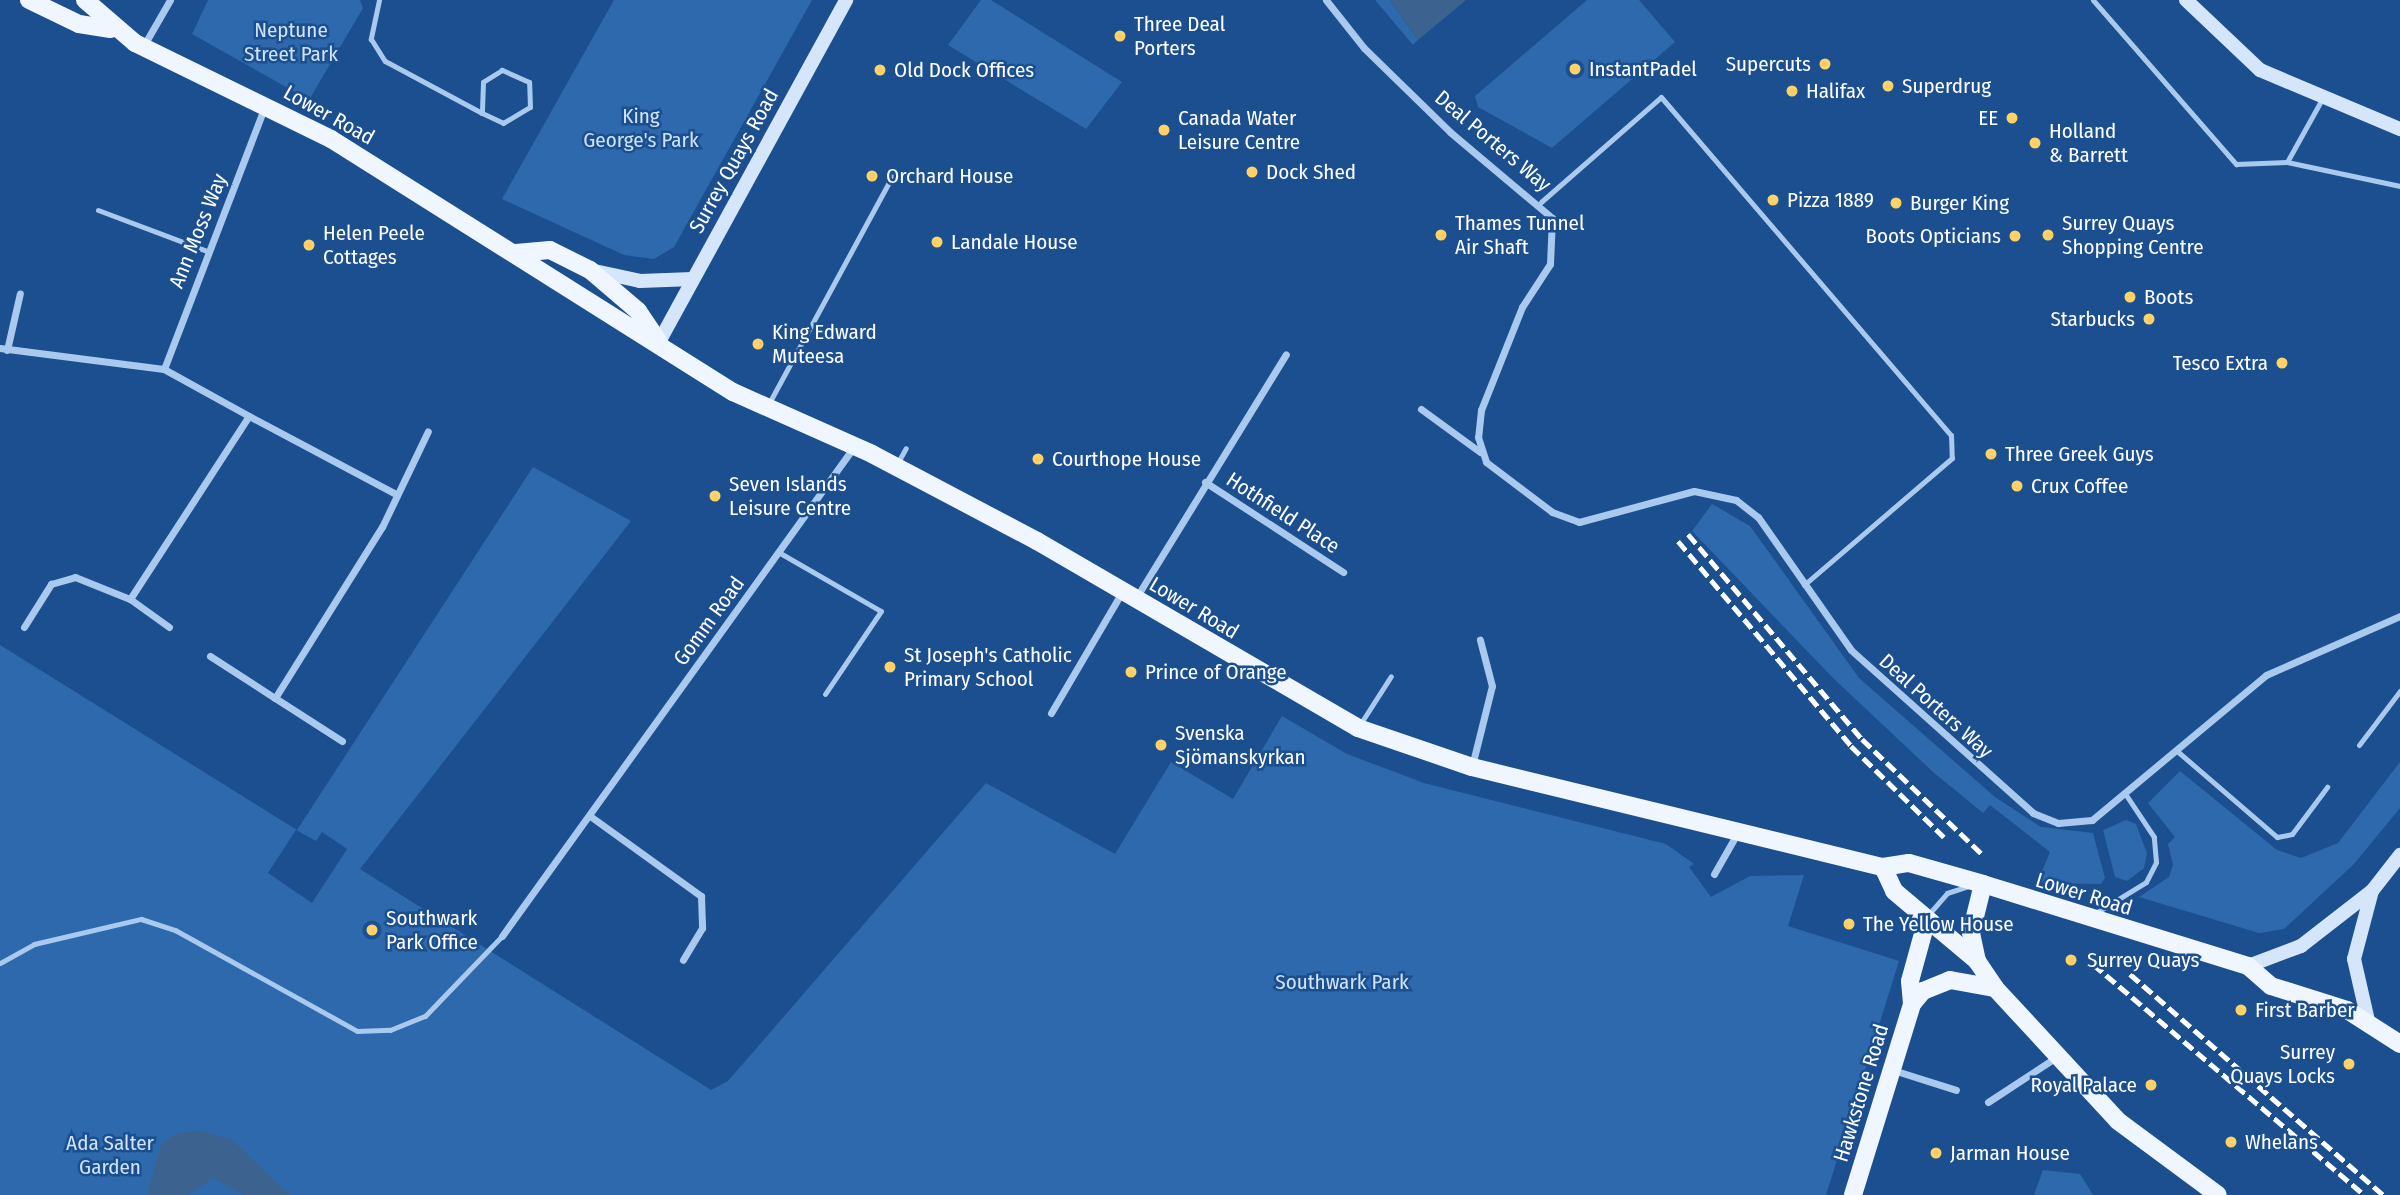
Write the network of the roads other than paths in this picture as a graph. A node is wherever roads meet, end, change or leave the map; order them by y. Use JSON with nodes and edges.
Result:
{"nodes":[{"id":1,"x":29,"y":0,"type":"edge"},
{"id":2,"x":85,"y":0,"type":"edge"},
{"id":3,"x":170,"y":0,"type":"edge"},
{"id":4,"x":379,"y":0,"type":"edge"},
{"id":5,"x":846,"y":0,"type":"edge"},
{"id":6,"x":1326,"y":0,"type":"edge"},
{"id":7,"x":2093,"y":0,"type":"edge"},
{"id":8,"x":2186,"y":0,"type":"edge"},
{"id":9,"x":111,"y":29,"type":"junction"},
{"id":10,"x":143,"y":46,"type":"junction"},
{"id":11,"x":2322,"y":99,"type":"junction"},
{"id":12,"x":265,"y":106,"type":"junction"},
{"id":13,"x":482,"y":113,"type":"junction"},
{"id":14,"x":2400,"y":129,"type":"edge"},
{"id":15,"x":2287,"y":162,"type":"junction"},
{"id":16,"x":892,"y":177,"type":"dead end"},
{"id":17,"x":2400,"y":186,"type":"edge"},
{"id":18,"x":1541,"y":202,"type":"junction"},
{"id":19,"x":98,"y":210,"type":"dead end"},
{"id":20,"x":207,"y":251,"type":"junction"},
{"id":21,"x":516,"y":253,"type":"junction"},
{"id":22,"x":590,"y":270,"type":"junction"},
{"id":23,"x":693,"y":279,"type":"junction"},
{"id":24,"x":20,"y":293,"type":"dead end"},
{"id":25,"x":659,"y":342,"type":"junction"},
{"id":26,"x":4,"y":349,"type":"edge"},
{"id":27,"x":1286,"y":354,"type":"dead end"},
{"id":28,"x":164,"y":369,"type":"junction"},
{"id":29,"x":765,"y":409,"type":"junction"},
{"id":30,"x":1421,"y":409,"type":"dead end"},
{"id":31,"x":249,"y":416,"type":"junction"},
{"id":32,"x":428,"y":431,"type":"dead end"},
{"id":33,"x":854,"y":445,"type":"junction"},
{"id":34,"x":906,"y":448,"type":"dead end"},
{"id":35,"x":1480,"y":452,"type":"junction"},
{"id":36,"x":896,"y":467,"type":"junction"},
{"id":37,"x":1205,"y":482,"type":"junction"},
{"id":38,"x":396,"y":494,"type":"junction"},
{"id":39,"x":780,"y":553,"type":"junction"},
{"id":40,"x":1343,"y":572,"type":"dead end"},
{"id":41,"x":1804,"y":585,"type":"junction"},
{"id":42,"x":1129,"y":596,"type":"junction"},
{"id":43,"x":130,"y":599,"type":"junction"},
{"id":44,"x":2400,"y":616,"type":"edge"},
{"id":45,"x":24,"y":627,"type":"dead end"},
{"id":46,"x":169,"y":627,"type":"dead end"},
{"id":47,"x":1480,"y":640,"type":"dead end"},
{"id":48,"x":210,"y":656,"type":"dead end"},
{"id":49,"x":1391,"y":676,"type":"dead end"},
{"id":50,"x":2400,"y":691,"type":"edge"},
{"id":51,"x":825,"y":694,"type":"dead end"},
{"id":52,"x":275,"y":698,"type":"junction"},
{"id":53,"x":1051,"y":713,"type":"dead end"},
{"id":54,"x":1358,"y":729,"type":"junction"},
{"id":55,"x":342,"y":741,"type":"dead end"},
{"id":56,"x":2359,"y":746,"type":"dead end"},
{"id":57,"x":2178,"y":751,"type":"junction"},
{"id":58,"x":1472,"y":767,"type":"junction"},
{"id":59,"x":2327,"y":787,"type":"dead end"},
{"id":60,"x":2126,"y":795,"type":"junction"},
{"id":61,"x":590,"y":817,"type":"junction"},
{"id":62,"x":1739,"y":829,"type":"junction"},
{"id":63,"x":2400,"y":855,"type":"edge"},
{"id":64,"x":1883,"y":867,"type":"junction"},
{"id":65,"x":1714,"y":874,"type":"dead end"},
{"id":66,"x":1983,"y":884,"type":"junction"},
{"id":67,"x":2372,"y":891,"type":"junction"},
{"id":68,"x":2073,"y":916,"type":"junction"},
{"id":69,"x":1927,"y":919,"type":"junction"},
{"id":70,"x":502,"y":936,"type":"joint"},
{"id":71,"x":682,"y":960,"type":"dead end"},
{"id":72,"x":1977,"y":961,"type":"junction"},
{"id":73,"x":0,"y":963,"type":"edge"},
{"id":74,"x":2248,"y":966,"type":"junction"},
{"id":75,"x":1995,"y":988,"type":"junction"},
{"id":76,"x":1912,"y":1004,"type":"junction"},
{"id":77,"x":2369,"y":1025,"type":"junction"},
{"id":78,"x":2400,"y":1044,"type":"edge"},
{"id":79,"x":2059,"y":1055,"type":"junction"},
{"id":80,"x":1891,"y":1070,"type":"junction"},
{"id":81,"x":1956,"y":1090,"type":"dead end"},
{"id":82,"x":1988,"y":1101,"type":"dead end"},
{"id":83,"x":1853,"y":1195,"type":"edge"},
{"id":84,"x":2218,"y":1195,"type":"edge"}],
"edges":[{"from":1,"to":9,"type":"main road"},
{"from":2,"to":9,"type":"main road","name":"Lower Road"},
{"from":3,"to":10,"type":"street"},
{"from":4,"to":13,"type":"lane"},
{"from":5,"to":23,"type":"street","name":"Surrey Quays Road"},
{"from":6,"to":18,"type":"street","name":"Deal Porters Way"},
{"from":7,"to":15,"type":"lane"},
{"from":8,"to":11,"type":"street"},
{"from":9,"to":10,"type":"main road","name":"Lower Road"},
{"from":10,"to":12,"type":"main road","name":"Lower Road"},
{"from":11,"to":14,"type":"street"},
{"from":11,"to":15,"type":"lane"},
{"from":12,"to":20,"type":"street","name":"Ann Moss Way"},
{"from":12,"to":21,"type":"main road","name":"Lower Road"},
{"from":13,"to":13,"type":"lane"},
{"from":15,"to":17,"type":"lane"},
{"from":16,"to":29,"type":"lane"},
{"from":18,"to":35,"type":"street","name":"Deal Porters Way"},
{"from":18,"to":41,"type":"lane"},
{"from":19,"to":20,"type":"lane"},
{"from":20,"to":28,"type":"street","name":"Ann Moss Way"},
{"from":21,"to":22,"type":"main road"},
{"from":21,"to":25,"type":"main road","name":"Lower Road"},
{"from":22,"to":23,"type":"street"},
{"from":22,"to":25,"type":"main road"},
{"from":23,"to":25,"type":"street","name":"Surrey Quays Road"},
{"from":24,"to":26,"type":"street"},
{"from":25,"to":29,"type":"main road","name":"Lower Road"},
{"from":26,"to":28,"type":"street"},
{"from":27,"to":37,"type":"street","name":"Hothfield Place"},
{"from":28,"to":31,"type":"street"},
{"from":29,"to":33,"type":"main road","name":"Lower Road"},
{"from":30,"to":35,"type":"street","name":"Deal Porters Way"},
{"from":31,"to":38,"type":"street"},
{"from":31,"to":43,"type":"street"},
{"from":32,"to":38,"type":"street"},
{"from":33,"to":36,"type":"main road","name":"Lower Road"},
{"from":33,"to":39,"type":"street","name":"Gomm Road"},
{"from":34,"to":36,"type":"lane"},
{"from":35,"to":41,"type":"street","name":"Deal Porters Way"},
{"from":36,"to":42,"type":"main road","name":"Lower Road"},
{"from":37,"to":40,"type":"street","name":"Hothfield Place"},
{"from":37,"to":42,"type":"street","name":"Hothfield Place"},
{"from":38,"to":52,"type":"street"},
{"from":39,"to":51,"type":"lane"},
{"from":39,"to":61,"type":"street","name":"Gomm Road"},
{"from":41,"to":60,"type":"street","name":"Deal Porters Way"},
{"from":42,"to":53,"type":"street","name":"Hothfield Place"},
{"from":42,"to":54,"type":"main road","name":"Lower Road"},
{"from":43,"to":45,"type":"street"},
{"from":43,"to":46,"type":"street"},
{"from":44,"to":57,"type":"street","name":"Deal Porters Way"},
{"from":47,"to":58,"type":"street"},
{"from":48,"to":52,"type":"street"},
{"from":49,"to":54,"type":"lane"},
{"from":50,"to":56,"type":"lane"},
{"from":52,"to":55,"type":"street"},
{"from":54,"to":58,"type":"main road","name":"Lower Road"},
{"from":57,"to":59,"type":"lane"},
{"from":57,"to":60,"type":"street","name":"Deal Porters Way"},
{"from":58,"to":62,"type":"main road","name":"Lower Road"},
{"from":60,"to":68,"type":"lane"},
{"from":61,"to":70,"type":"street","name":"Gomm Road"},
{"from":61,"to":71,"type":"street"},
{"from":62,"to":64,"type":"main road","name":"Lower Road"},
{"from":62,"to":65,"type":"street"},
{"from":63,"to":67,"type":"street"},
{"from":64,"to":66,"type":"main road","name":"Lower Road"},
{"from":64,"to":69,"type":"main road"},
{"from":66,"to":68,"type":"main road","name":"Lower Road"},
{"from":66,"to":69,"type":"lane"},
{"from":66,"to":72,"type":"main road"},
{"from":67,"to":74,"type":"street"},
{"from":67,"to":77,"type":"street"},
{"from":68,"to":74,"type":"main road","name":"Lower Road"},
{"from":69,"to":72,"type":"main road"},
{"from":69,"to":76,"type":"main road","name":"Hawkstone Road"},
{"from":70,"to":73,"type":"lane"},
{"from":72,"to":75,"type":"main road"},
{"from":74,"to":77,"type":"main road","name":"Lower Road"},
{"from":75,"to":76,"type":"main road","name":"Hawkstone Road"},
{"from":75,"to":79,"type":"main road"},
{"from":76,"to":80,"type":"main road","name":"Hawkstone Road"},
{"from":77,"to":78,"type":"main road","name":"Lower Road"},
{"from":79,"to":82,"type":"street"},
{"from":79,"to":84,"type":"main road"},
{"from":80,"to":81,"type":"street"},
{"from":80,"to":83,"type":"main road","name":"Hawkstone Road"}]}
